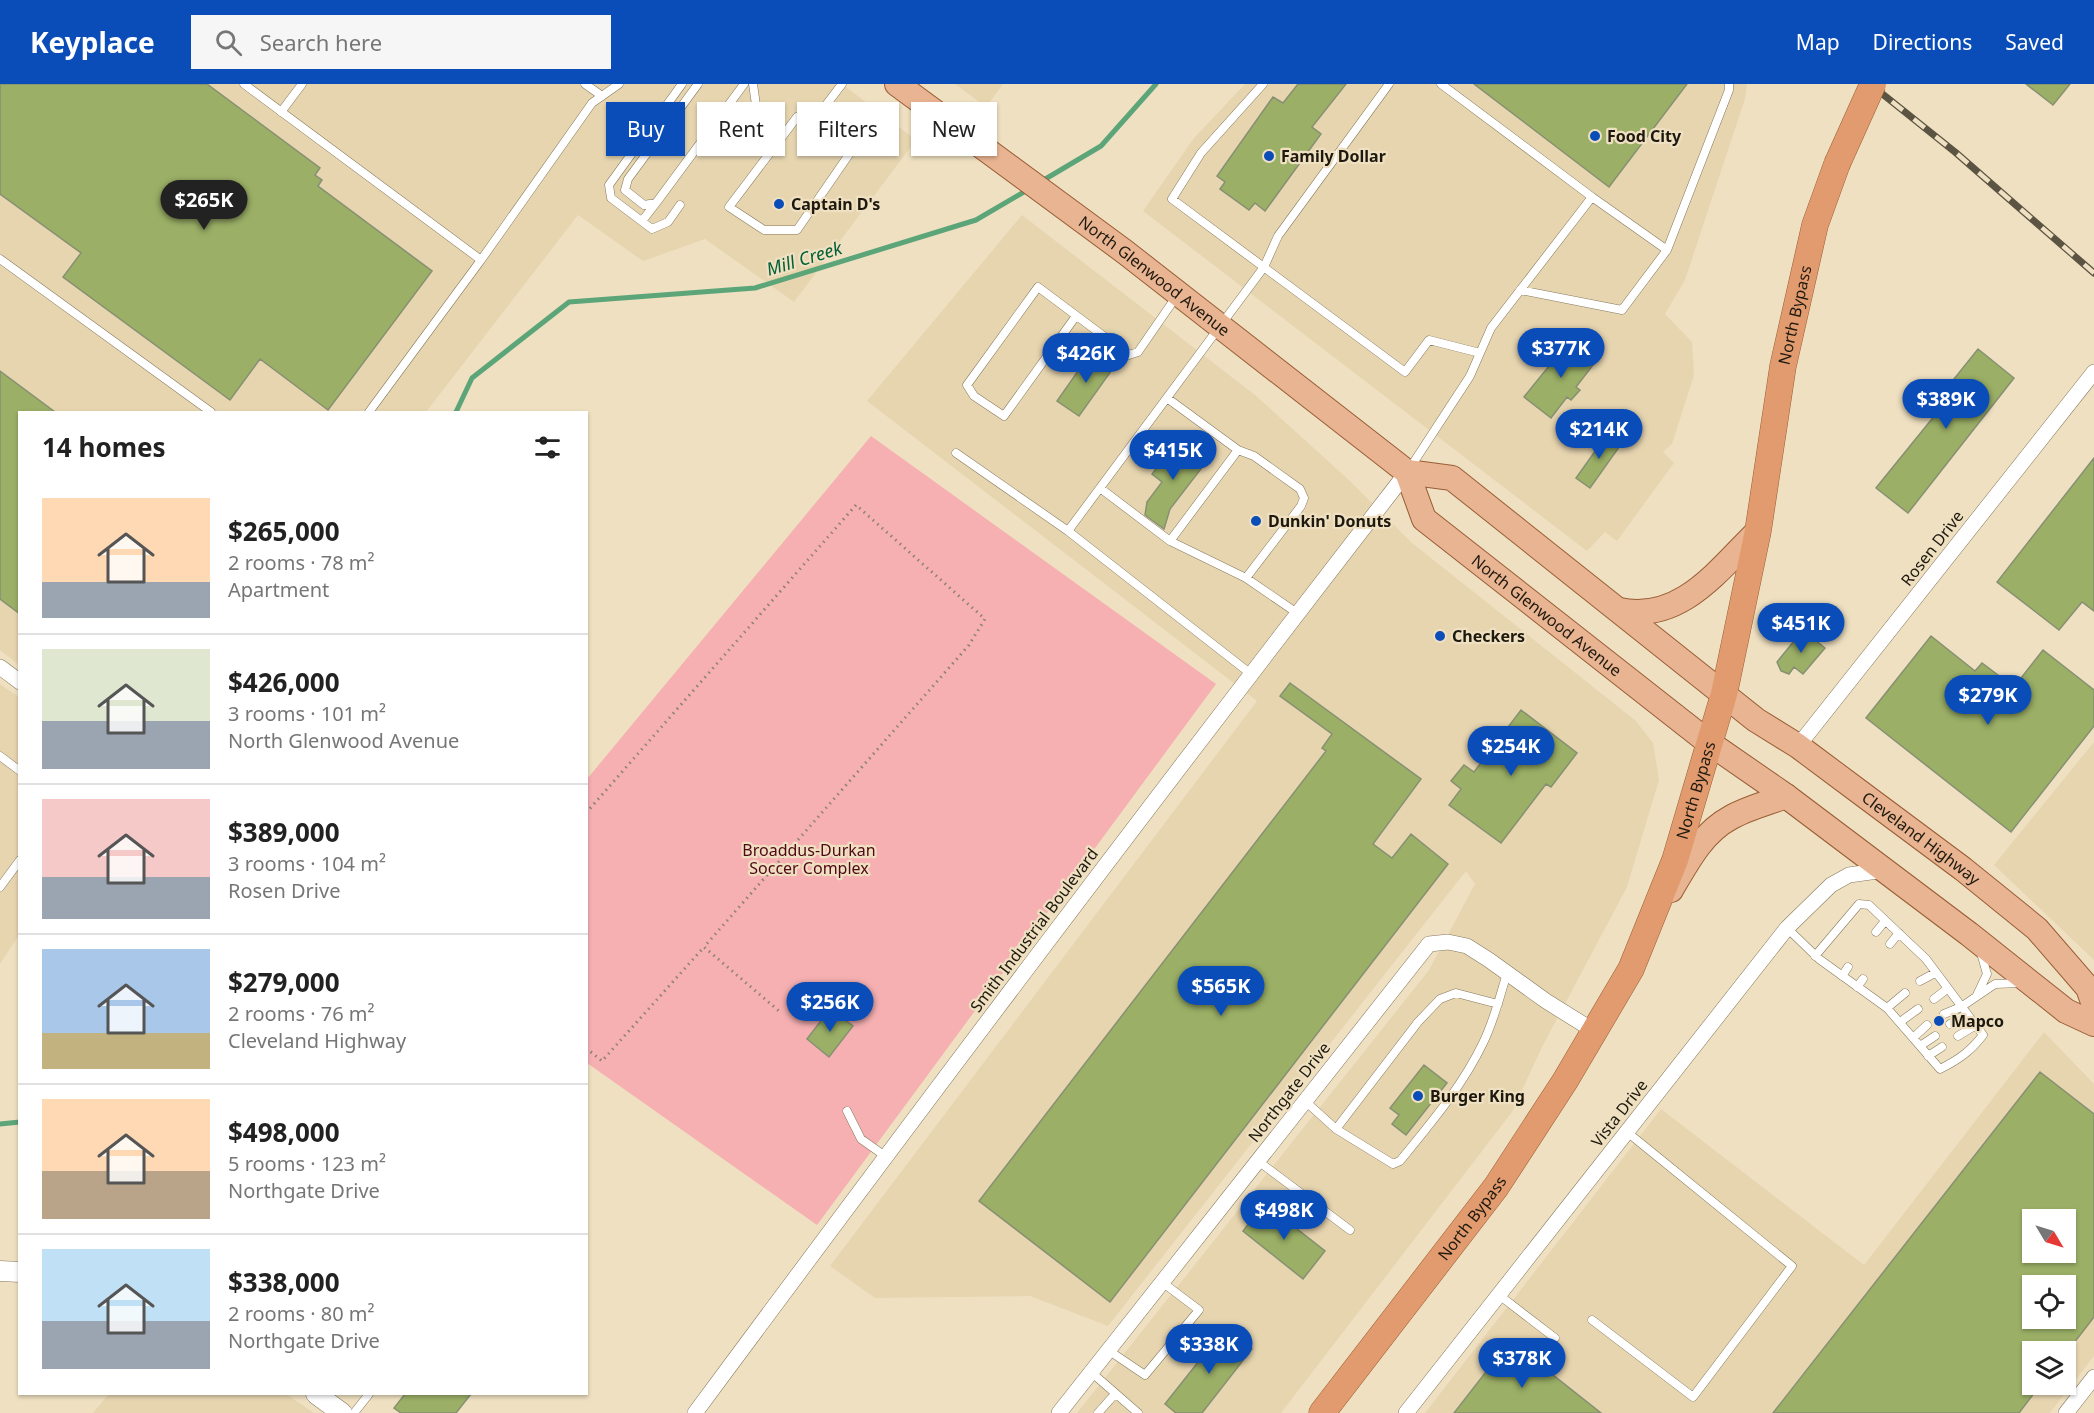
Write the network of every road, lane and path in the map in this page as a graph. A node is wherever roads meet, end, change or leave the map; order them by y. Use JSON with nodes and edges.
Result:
{"nodes":[{"id":1,"x":244,"y":84,"type":"edge"},
{"id":2,"x":302,"y":84,"type":"edge"},
{"id":3,"x":585,"y":84,"type":"edge"},
{"id":4,"x":619,"y":84,"type":"edge"},
{"id":5,"x":682,"y":84,"type":"edge"},
{"id":6,"x":698,"y":84,"type":"edge"},
{"id":7,"x":744,"y":84,"type":"edge"},
{"id":8,"x":753,"y":84,"type":"edge"},
{"id":9,"x":842,"y":84,"type":"edge"},
{"id":10,"x":897,"y":84,"type":"edge"},
{"id":11,"x":1263,"y":84,"type":"edge"},
{"id":12,"x":1389,"y":84,"type":"edge"},
{"id":13,"x":1441,"y":84,"type":"edge"},
{"id":14,"x":1728,"y":84,"type":"edge"},
{"id":15,"x":1873,"y":84,"type":"edge"},
{"id":16,"x":602,"y":96,"type":"junction"},
{"id":17,"x":756,"y":102,"type":"edge"},
{"id":18,"x":828,"y":102,"type":"edge"},
{"id":19,"x":281,"y":112,"type":"junction"},
{"id":20,"x":810,"y":126,"type":"joint"},
{"id":21,"x":1592,"y":196,"type":"junction"},
{"id":22,"x":656,"y":204,"type":"junction"},
{"id":23,"x":680,"y":205,"type":"dead end"},
{"id":24,"x":642,"y":221,"type":"junction"},
{"id":25,"x":1667,"y":250,"type":"junction"},
{"id":26,"x":0,"y":260,"type":"edge"},
{"id":27,"x":481,"y":260,"type":"junction"},
{"id":28,"x":1264,"y":267,"type":"junction"},
{"id":29,"x":1520,"y":290,"type":"junction"},
{"id":30,"x":1179,"y":293,"type":"junction"},
{"id":31,"x":1076,"y":316,"type":"junction"},
{"id":32,"x":1221,"y":325,"type":"junction"},
{"id":33,"x":1480,"y":353,"type":"junction"},
{"id":34,"x":2094,"y":372,"type":"edge"},
{"id":35,"x":1167,"y":398,"type":"junction"},
{"id":36,"x":210,"y":411,"type":"edge"},
{"id":37,"x":370,"y":411,"type":"edge"},
{"id":38,"x":1238,"y":450,"type":"junction"},
{"id":39,"x":956,"y":453,"type":"dead end"},
{"id":40,"x":1407,"y":472,"type":"junction"},
{"id":41,"x":1100,"y":488,"type":"junction"},
{"id":42,"x":1068,"y":531,"type":"junction"},
{"id":43,"x":1758,"y":531,"type":"junction"},
{"id":44,"x":1170,"y":541,"type":"junction"},
{"id":45,"x":1246,"y":578,"type":"junction"},
{"id":46,"x":1619,"y":610,"type":"junction"},
{"id":47,"x":1297,"y":614,"type":"junction"},
{"id":48,"x":0,"y":667,"type":"edge"},
{"id":49,"x":1251,"y":674,"type":"junction"},
{"id":50,"x":18,"y":680,"type":"edge"},
{"id":51,"x":1724,"y":694,"type":"junction"},
{"id":52,"x":1708,"y":742,"type":"junction"},
{"id":53,"x":1798,"y":746,"type":"junction"},
{"id":54,"x":0,"y":756,"type":"edge"},
{"id":55,"x":18,"y":770,"type":"edge"},
{"id":56,"x":1786,"y":796,"type":"junction"},
{"id":57,"x":588,"y":811,"type":"edge"},
{"id":58,"x":18,"y":864,"type":"edge"},
{"id":59,"x":1885,"y":870,"type":"junction"},
{"id":60,"x":0,"y":887,"type":"edge"},
{"id":61,"x":1885,"y":921,"type":"junction"},
{"id":62,"x":1787,"y":928,"type":"junction"},
{"id":63,"x":1876,"y":932,"type":"dead end"},
{"id":64,"x":1645,"y":933,"type":"junction"},
{"id":65,"x":1899,"y":933,"type":"junction"},
{"id":66,"x":1969,"y":934,"type":"junction"},
{"id":67,"x":1890,"y":944,"type":"dead end"},
{"id":68,"x":704,"y":947,"type":"junction"},
{"id":69,"x":1815,"y":956,"type":"junction"},
{"id":70,"x":1848,"y":967,"type":"dead end"},
{"id":71,"x":1507,"y":972,"type":"junction"},
{"id":72,"x":1935,"y":973,"type":"junction"},
{"id":73,"x":1842,"y":976,"type":"junction"},
{"id":74,"x":1863,"y":980,"type":"dead end"},
{"id":75,"x":1920,"y":981,"type":"dead end"},
{"id":76,"x":2034,"y":984,"type":"junction"},
{"id":77,"x":1857,"y":987,"type":"junction"},
{"id":78,"x":1947,"y":989,"type":"junction"},
{"id":79,"x":1905,"y":993,"type":"dead end"},
{"id":80,"x":1976,"y":997,"type":"junction"},
{"id":81,"x":1934,"y":999,"type":"dead end"},
{"id":82,"x":1498,"y":1004,"type":"junction"},
{"id":83,"x":2094,"y":1005,"type":"edge"},
{"id":84,"x":1961,"y":1007,"type":"junction"},
{"id":85,"x":1887,"y":1008,"type":"junction"},
{"id":86,"x":1918,"y":1009,"type":"dead end"},
{"id":87,"x":779,"y":1011,"type":"dead end"},
{"id":88,"x":1944,"y":1014,"type":"dead end"},
{"id":89,"x":1967,"y":1014,"type":"junction"},
{"id":90,"x":1900,"y":1022,"type":"junction"},
{"id":91,"x":1950,"y":1024,"type":"dead end"},
{"id":92,"x":2094,"y":1024,"type":"edge"},
{"id":93,"x":1927,"y":1025,"type":"dead end"},
{"id":94,"x":1976,"y":1025,"type":"junction"},
{"id":95,"x":1594,"y":1031,"type":"junction"},
{"id":96,"x":1935,"y":1036,"type":"dead end"},
{"id":97,"x":1958,"y":1036,"type":"dead end"},
{"id":98,"x":1913,"y":1038,"type":"junction"},
{"id":99,"x":1920,"y":1046,"type":"junction"},
{"id":100,"x":1942,"y":1047,"type":"dead end"},
{"id":101,"x":588,"y":1050,"type":"edge"},
{"id":102,"x":1929,"y":1056,"type":"junction"},
{"id":103,"x":1305,"y":1101,"type":"junction"},
{"id":104,"x":847,"y":1111,"type":"dead end"},
{"id":105,"x":1336,"y":1129,"type":"junction"},
{"id":106,"x":1627,"y":1132,"type":"junction"},
{"id":107,"x":885,"y":1156,"type":"junction"},
{"id":108,"x":1258,"y":1161,"type":"junction"},
{"id":109,"x":1350,"y":1230,"type":"dead end"},
{"id":110,"x":0,"y":1270,"type":"edge"},
{"id":111,"x":18,"y":1272,"type":"edge"},
{"id":112,"x":1162,"y":1282,"type":"junction"},
{"id":113,"x":1499,"y":1294,"type":"junction"},
{"id":114,"x":1592,"y":1320,"type":"dead end"},
{"id":115,"x":1555,"y":1338,"type":"dead end"},
{"id":116,"x":1108,"y":1350,"type":"junction"},
{"id":117,"x":1091,"y":1372,"type":"junction"},
{"id":118,"x":2094,"y":1377,"type":"edge"},
{"id":119,"x":1115,"y":1394,"type":"junction"},
{"id":120,"x":317,"y":1395,"type":"edge"},
{"id":121,"x":368,"y":1395,"type":"edge"},
{"id":122,"x":342,"y":1413,"type":"edge"},
{"id":123,"x":354,"y":1413,"type":"edge"},
{"id":124,"x":695,"y":1413,"type":"edge"},
{"id":125,"x":1059,"y":1413,"type":"edge"},
{"id":126,"x":1098,"y":1413,"type":"edge"},
{"id":127,"x":1138,"y":1413,"type":"edge"},
{"id":128,"x":1322,"y":1413,"type":"edge"},
{"id":129,"x":1406,"y":1413,"type":"edge"},
{"id":130,"x":2066,"y":1413,"type":"edge"}],
"edges":[{"from":1,"to":19,"type":"lane"},
{"from":2,"to":19,"type":"lane"},
{"from":3,"to":16,"type":"lane"},
{"from":4,"to":16,"type":"lane"},
{"from":5,"to":24,"type":"lane"},
{"from":6,"to":22,"type":"lane"},
{"from":7,"to":22,"type":"lane"},
{"from":8,"to":17,"type":"lane"},
{"from":9,"to":18,"type":"lane"},
{"from":10,"to":30,"type":"main road","name":"North Glenwood Avenue"},
{"from":11,"to":28,"type":"lane"},
{"from":12,"to":28,"type":"lane"},
{"from":13,"to":21,"type":"lane"},
{"from":14,"to":25,"type":"lane"},
{"from":15,"to":43,"type":"highway","name":"North Bypass","bridge":true},
{"from":16,"to":27,"type":"lane"},
{"from":19,"to":27,"type":"lane"},
{"from":20,"to":20,"type":"lane"},
{"from":21,"to":25,"type":"lane"},
{"from":21,"to":29,"type":"lane"},
{"from":22,"to":24,"type":"lane"},
{"from":23,"to":24,"type":"lane"},
{"from":25,"to":29,"type":"lane"},
{"from":26,"to":36,"type":"lane"},
{"from":27,"to":37,"type":"lane"},
{"from":28,"to":32,"type":"lane"},
{"from":28,"to":33,"type":"lane"},
{"from":29,"to":33,"type":"lane"},
{"from":30,"to":31,"type":"lane"},
{"from":30,"to":32,"type":"main road","name":"North Glenwood Avenue"},
{"from":31,"to":31,"type":"lane"},
{"from":32,"to":35,"type":"lane"},
{"from":32,"to":40,"type":"main road","name":"North Glenwood Avenue"},
{"from":33,"to":40,"type":"lane"},
{"from":34,"to":53,"type":"street","name":"Rosen Drive"},
{"from":35,"to":38,"type":"lane"},
{"from":35,"to":41,"type":"lane"},
{"from":38,"to":44,"type":"lane"},
{"from":38,"to":45,"type":"lane"},
{"from":39,"to":42,"type":"lane"},
{"from":40,"to":46,"type":"main road"},
{"from":40,"to":47,"type":"street","name":"Smith Industrial Boulevard"},
{"from":40,"to":52,"type":"main road","name":"North Glenwood Avenue"},
{"from":41,"to":42,"type":"lane"},
{"from":41,"to":44,"type":"lane"},
{"from":42,"to":49,"type":"lane"},
{"from":43,"to":46,"type":"main road"},
{"from":43,"to":51,"type":"highway","name":"North Bypass"},
{"from":44,"to":45,"type":"lane"},
{"from":45,"to":47,"type":"lane"},
{"from":46,"to":51,"type":"main road"},
{"from":47,"to":49,"type":"street","name":"Smith Industrial Boulevard"},
{"from":48,"to":50,"type":"street"},
{"from":49,"to":107,"type":"street","name":"Smith Industrial Boulevard"},
{"from":51,"to":52,"type":"highway","name":"North Bypass"},
{"from":51,"to":53,"type":"main road","name":"Cleveland Highway"},
{"from":52,"to":56,"type":"main road"},
{"from":52,"to":64,"type":"highway","name":"North Bypass"},
{"from":53,"to":83,"type":"main road","name":"Cleveland Highway"},
{"from":54,"to":55,"type":"lane"},
{"from":56,"to":59,"type":"main road"},
{"from":56,"to":64,"type":"main road"},
{"from":57,"to":68,"type":"path"},
{"from":58,"to":60,"type":"lane"},
{"from":59,"to":62,"type":"street","name":"Vista Drive"},
{"from":59,"to":66,"type":"main road"},
{"from":61,"to":63,"type":"lane"},
{"from":61,"to":65,"type":"lane"},
{"from":61,"to":69,"type":"lane"},
{"from":62,"to":69,"type":"lane"},
{"from":62,"to":106,"type":"street","name":"Vista Drive"},
{"from":64,"to":95,"type":"highway","name":"North Bypass"},
{"from":65,"to":67,"type":"lane"},
{"from":65,"to":72,"type":"lane"},
{"from":66,"to":76,"type":"main road"},
{"from":66,"to":80,"type":"lane"},
{"from":68,"to":87,"type":"path"},
{"from":68,"to":101,"type":"path"},
{"from":69,"to":73,"type":"lane"},
{"from":70,"to":73,"type":"lane"},
{"from":71,"to":82,"type":"lane"},
{"from":71,"to":95,"type":"street","name":"Northgate Drive"},
{"from":71,"to":103,"type":"street","name":"Northgate Drive"},
{"from":72,"to":75,"type":"lane"},
{"from":72,"to":78,"type":"lane"},
{"from":73,"to":77,"type":"lane"},
{"from":74,"to":77,"type":"lane"},
{"from":76,"to":80,"type":"lane"},
{"from":76,"to":92,"type":"main road"},
{"from":77,"to":85,"type":"lane"},
{"from":78,"to":81,"type":"lane"},
{"from":78,"to":84,"type":"lane"},
{"from":79,"to":85,"type":"lane"},
{"from":80,"to":84,"type":"lane"},
{"from":82,"to":105,"type":"lane"},
{"from":82,"to":105,"type":"lane"},
{"from":84,"to":88,"type":"lane"},
{"from":84,"to":89,"type":"lane"},
{"from":85,"to":90,"type":"lane"},
{"from":86,"to":90,"type":"lane"},
{"from":89,"to":91,"type":"lane"},
{"from":89,"to":94,"type":"lane"},
{"from":90,"to":98,"type":"lane"},
{"from":93,"to":98,"type":"lane"},
{"from":94,"to":97,"type":"lane"},
{"from":94,"to":102,"type":"lane"},
{"from":95,"to":128,"type":"highway","name":"North Bypass"},
{"from":96,"to":99,"type":"lane"},
{"from":98,"to":99,"type":"lane"},
{"from":99,"to":102,"type":"lane"},
{"from":100,"to":102,"type":"lane"},
{"from":103,"to":105,"type":"lane"},
{"from":103,"to":108,"type":"street","name":"Northgate Drive"},
{"from":104,"to":107,"type":"lane"},
{"from":106,"to":113,"type":"street","name":"Vista Drive"},
{"from":106,"to":114,"type":"lane"},
{"from":107,"to":124,"type":"street","name":"Smith Industrial Boulevard"},
{"from":108,"to":109,"type":"lane"},
{"from":108,"to":112,"type":"street","name":"Northgate Drive"},
{"from":110,"to":111,"type":"street"},
{"from":112,"to":116,"type":"street","name":"Northgate Drive"},
{"from":112,"to":116,"type":"lane"},
{"from":113,"to":115,"type":"lane"},
{"from":113,"to":129,"type":"street","name":"Vista Drive"},
{"from":116,"to":117,"type":"street","name":"Northgate Drive"},
{"from":117,"to":119,"type":"lane"},
{"from":117,"to":125,"type":"street","name":"Northgate Drive"},
{"from":118,"to":130,"type":"street"},
{"from":119,"to":126,"type":"lane"},
{"from":119,"to":127,"type":"lane"},
{"from":120,"to":122,"type":"street"},
{"from":121,"to":123,"type":"lane"}]}
